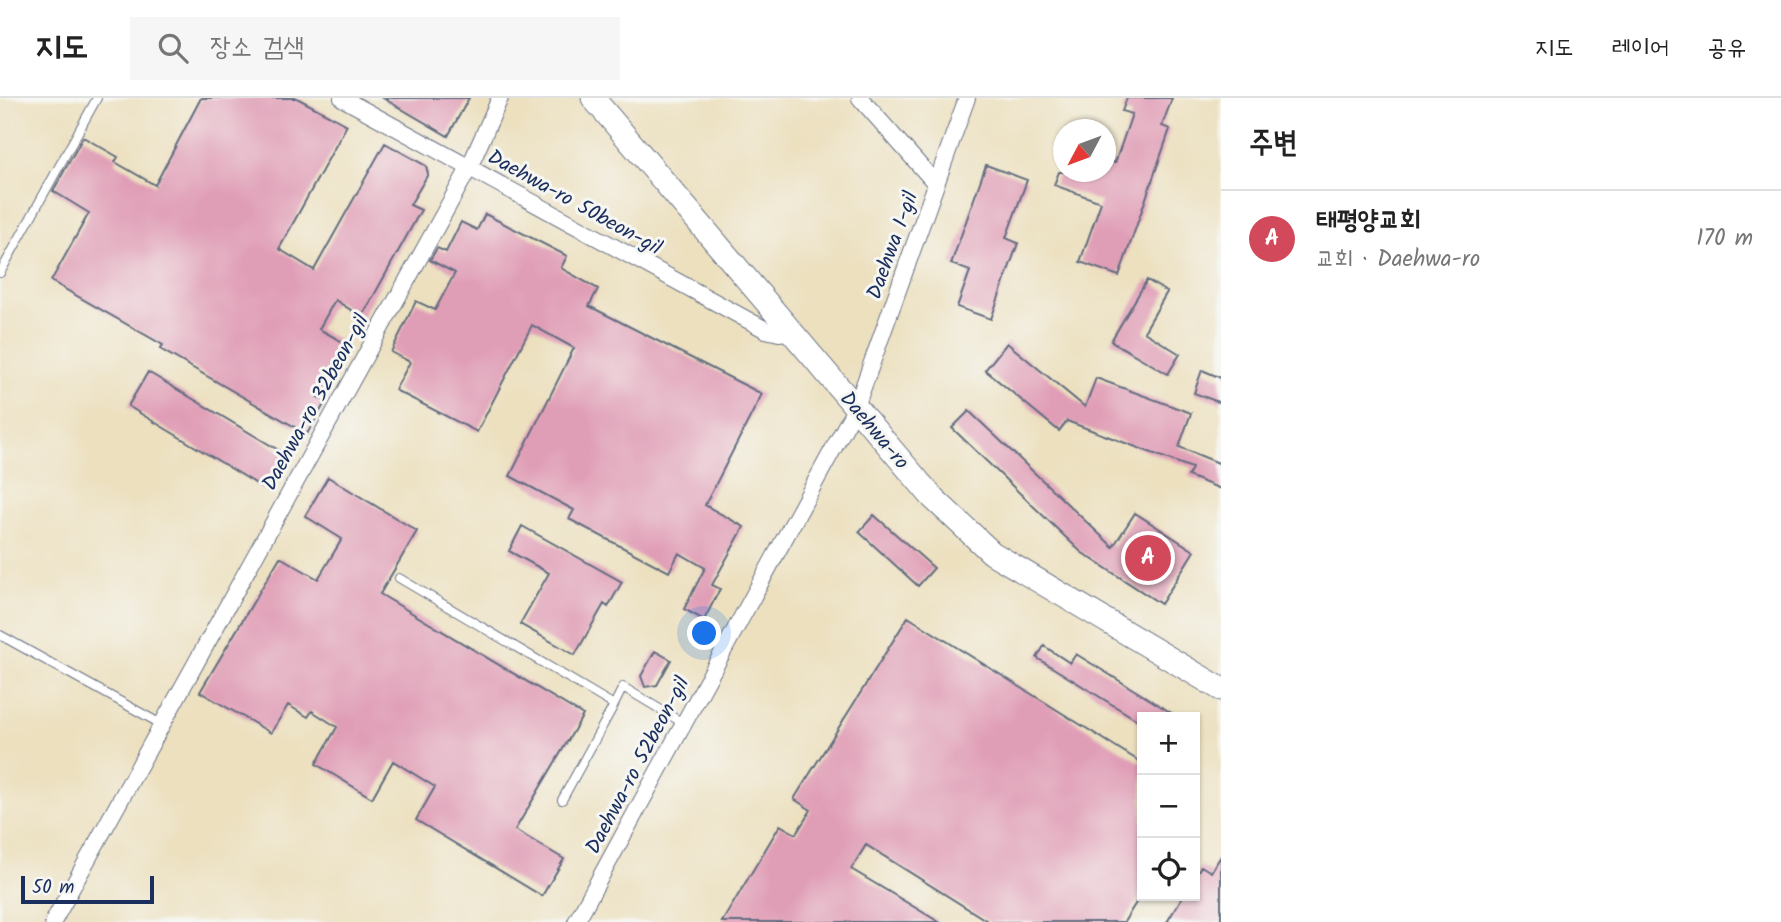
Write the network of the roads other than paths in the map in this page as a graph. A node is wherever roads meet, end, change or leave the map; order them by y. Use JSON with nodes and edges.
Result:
{"nodes":[{"id":1,"x":97,"y":98,"type":"edge"},
{"id":2,"x":342,"y":98,"type":"edge"},
{"id":3,"x":500,"y":98,"type":"edge"},
{"id":4,"x":593,"y":98,"type":"edge"},
{"id":5,"x":860,"y":98,"type":"edge"},
{"id":6,"x":967,"y":98,"type":"edge"},
{"id":7,"x":469,"y":168,"type":"junction"},
{"id":8,"x":936,"y":184,"type":"junction"},
{"id":9,"x":0,"y":272,"type":"edge"},
{"id":10,"x":792,"y":331,"type":"junction"},
{"id":11,"x":856,"y":407,"type":"junction"},
{"id":12,"x":399,"y":578,"type":"dead end"},
{"id":13,"x":0,"y":635,"type":"edge"},
{"id":14,"x":1221,"y":689,"type":"edge"},
{"id":15,"x":614,"y":705,"type":"junction"},
{"id":16,"x":683,"y":723,"type":"junction"},
{"id":17,"x":162,"y":724,"type":"junction"},
{"id":18,"x":562,"y":800,"type":"dead end"},
{"id":19,"x":52,"y":922,"type":"edge"},
{"id":20,"x":576,"y":922,"type":"edge"}],
"edges":[{"from":1,"to":9,"type":"lane"},
{"from":2,"to":7,"type":"street","name":"Daehwa-ro 50beon-gil"},
{"from":3,"to":7,"type":"street","name":"Daehwa-ro 32beon-gil"},
{"from":4,"to":10,"type":"main road","name":"Daehwa-ro"},
{"from":5,"to":8,"type":"street"},
{"from":6,"to":8,"type":"street","name":"Daehwa 1-gil"},
{"from":7,"to":10,"type":"street","name":"Daehwa-ro 50beon-gil"},
{"from":7,"to":17,"type":"street","name":"Daehwa-ro 32beon-gil"},
{"from":8,"to":11,"type":"street","name":"Daehwa 1-gil"},
{"from":10,"to":11,"type":"main road","name":"Daehwa-ro"},
{"from":11,"to":14,"type":"main road","name":"Daehwa-ro"},
{"from":11,"to":16,"type":"street","name":"Daehwa-ro 52beon-gil"},
{"from":12,"to":15,"type":"lane"},
{"from":13,"to":17,"type":"lane"},
{"from":15,"to":16,"type":"lane"},
{"from":15,"to":18,"type":"lane"},
{"from":16,"to":20,"type":"street","name":"Daehwa-ro 52beon-gil"},
{"from":17,"to":19,"type":"street","name":"Daehwa-ro 32beon-gil"}]}
